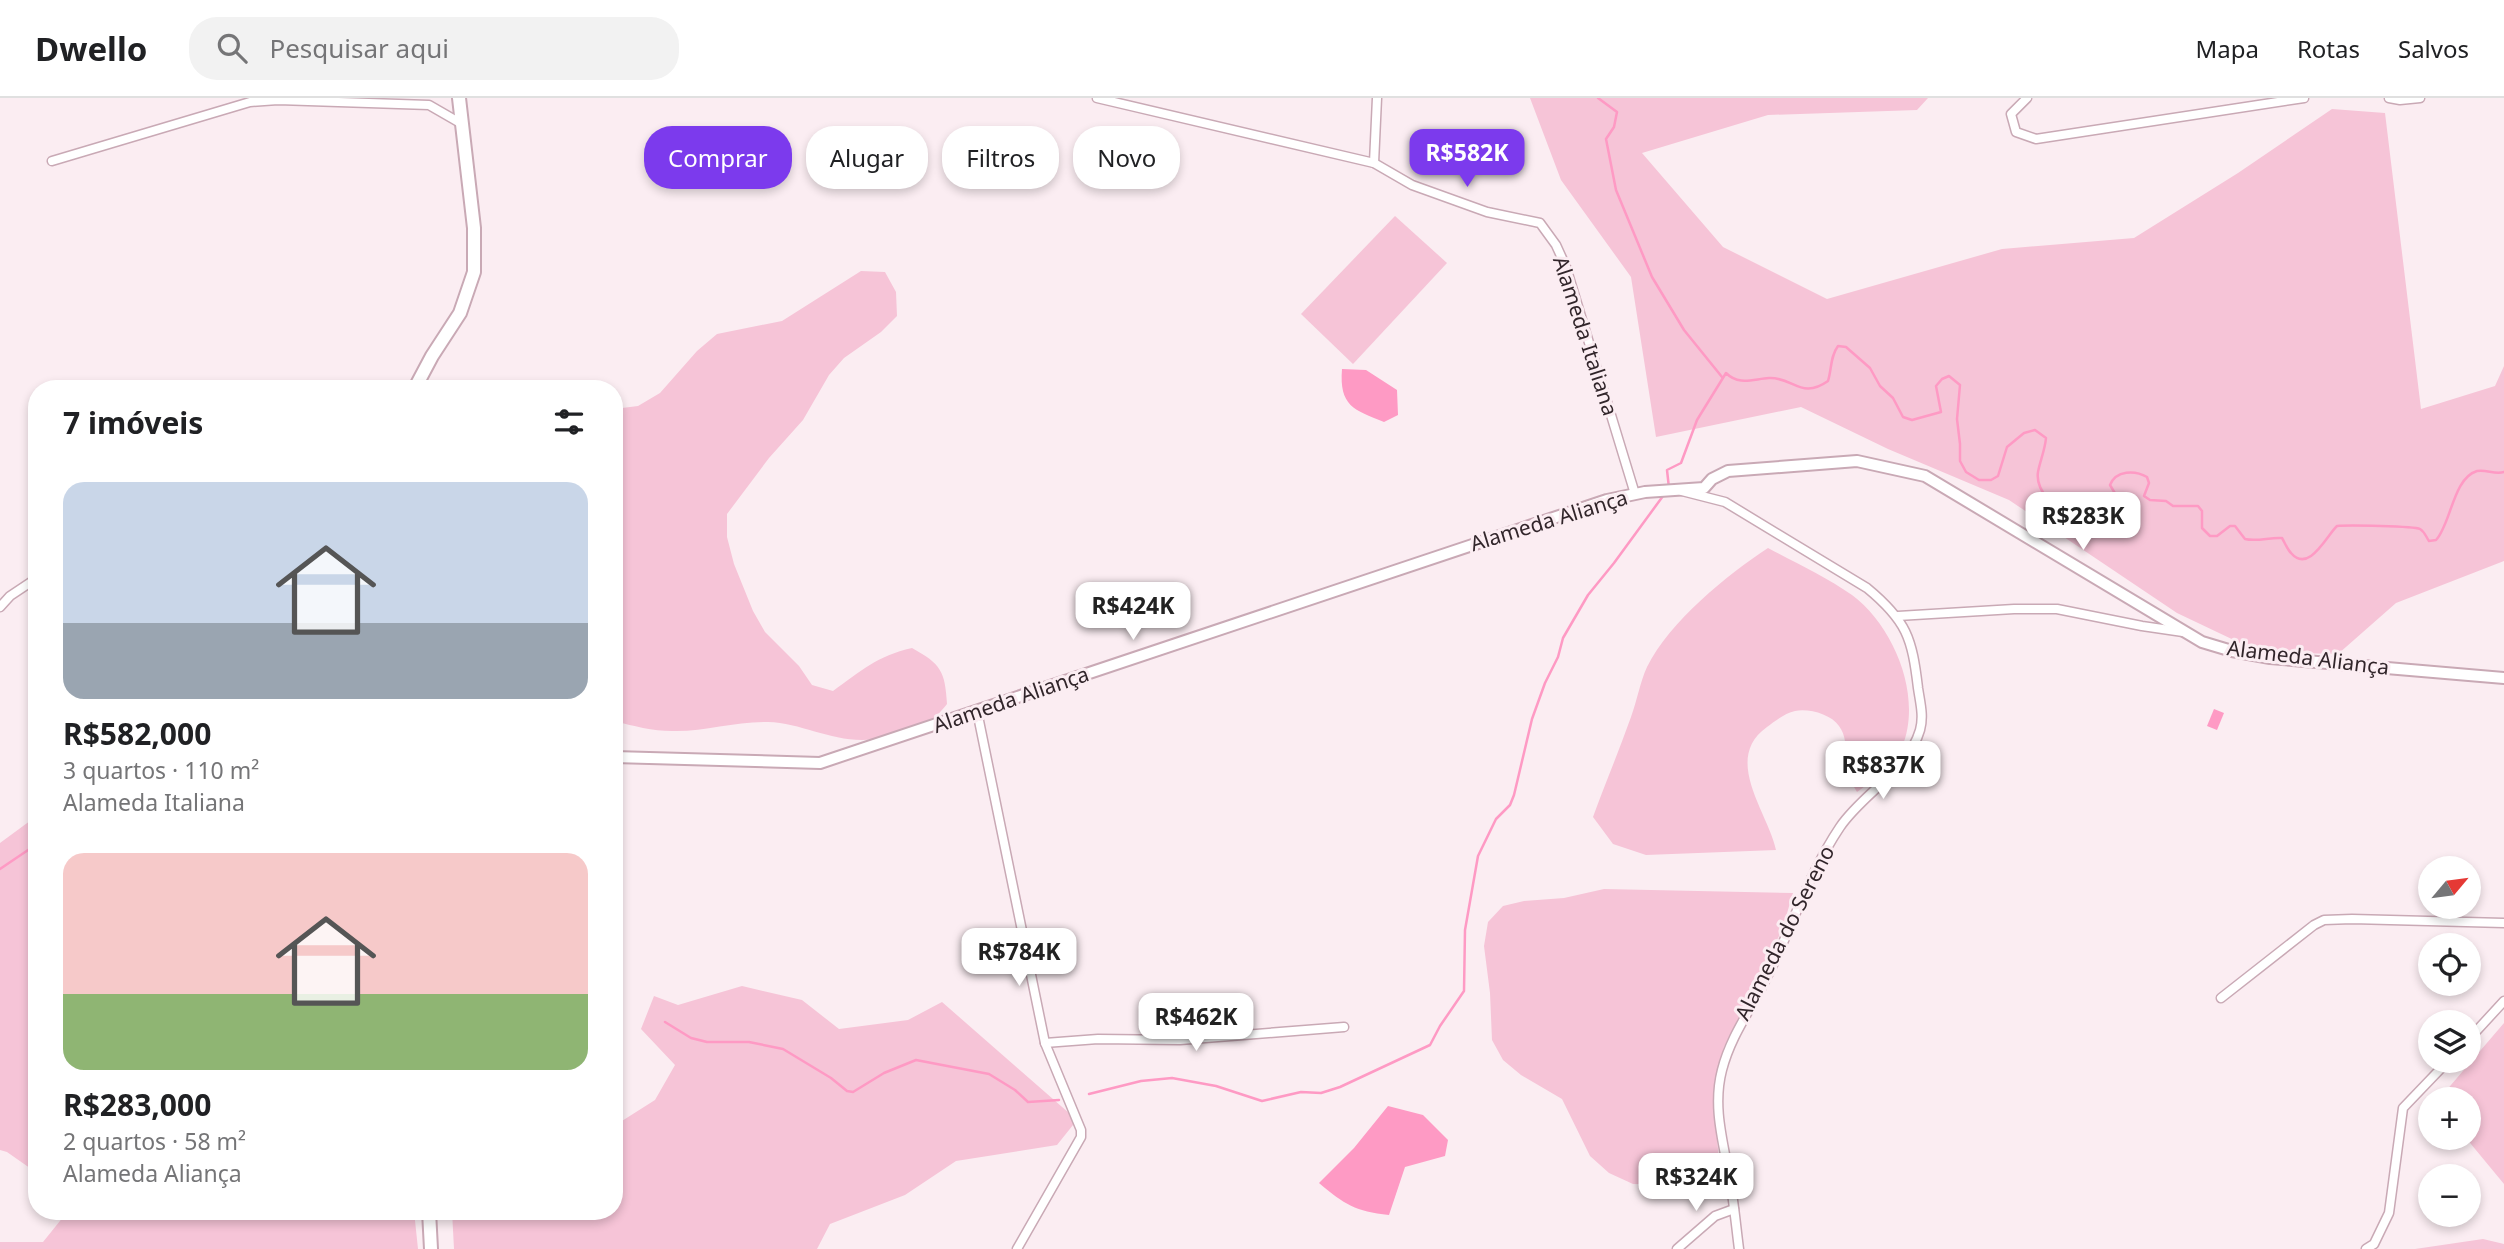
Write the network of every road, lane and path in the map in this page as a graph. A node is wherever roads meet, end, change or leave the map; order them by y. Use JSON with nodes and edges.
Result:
{"nodes":[{"id":1,"x":437,"y":98,"type":"edge"},
{"id":2,"x":459,"y":98,"type":"edge"},
{"id":3,"x":1097,"y":98,"type":"edge"},
{"id":4,"x":1377,"y":98,"type":"edge"},
{"id":5,"x":2027,"y":98,"type":"edge"},
{"id":6,"x":2304,"y":98,"type":"edge"},
{"id":7,"x":2389,"y":98,"type":"edge"},
{"id":8,"x":2420,"y":98,"type":"edge"},
{"id":9,"x":429,"y":105,"type":"junction"},
{"id":10,"x":462,"y":124,"type":"junction"},
{"id":11,"x":52,"y":161,"type":"dead end"},
{"id":12,"x":1374,"y":163,"type":"junction"},
{"id":13,"x":419,"y":380,"type":"edge"},
{"id":14,"x":1673,"y":489,"type":"junction"},
{"id":15,"x":1640,"y":493,"type":"junction"},
{"id":16,"x":28,"y":584,"type":"edge"},
{"id":17,"x":0,"y":607,"type":"edge"},
{"id":18,"x":1898,"y":616,"type":"junction"},
{"id":19,"x":2186,"y":632,"type":"junction"},
{"id":20,"x":2504,"y":678,"type":"edge"},
{"id":21,"x":978,"y":712,"type":"junction"},
{"id":22,"x":623,"y":757,"type":"edge"},
{"id":23,"x":2504,"y":923,"type":"edge"},
{"id":24,"x":2221,"y":998,"type":"dead end"},
{"id":25,"x":2504,"y":1000,"type":"edge"},
{"id":26,"x":2481,"y":1026,"type":"edge"},
{"id":27,"x":1345,"y":1027,"type":"dead end"},
{"id":28,"x":1045,"y":1043,"type":"junction"},
{"id":29,"x":2437,"y":1073,"type":"edge"},
{"id":30,"x":1734,"y":1209,"type":"junction"},
{"id":31,"x":429,"y":1220,"type":"edge"},
{"id":32,"x":431,"y":1249,"type":"edge"},
{"id":33,"x":1017,"y":1249,"type":"edge"},
{"id":34,"x":1677,"y":1249,"type":"edge"},
{"id":35,"x":1740,"y":1249,"type":"edge"},
{"id":36,"x":2366,"y":1249,"type":"edge"}],
"edges":[{"from":1,"to":9,"type":"street"},
{"from":2,"to":10,"type":"main road"},
{"from":3,"to":12,"type":"street","name":"Alameda Italiana"},
{"from":4,"to":12,"type":"street"},
{"from":5,"to":6,"type":"street"},
{"from":7,"to":8,"type":"street"},
{"from":9,"to":10,"type":"street"},
{"from":9,"to":11,"type":"street"},
{"from":10,"to":13,"type":"main road"},
{"from":12,"to":15,"type":"street","name":"Alameda Italiana"},
{"from":14,"to":15,"type":"street","name":"Alameda Aliança"},
{"from":14,"to":18,"type":"street","name":"Alameda do Sereno"},
{"from":14,"to":19,"type":"street","name":"Alameda Aliança"},
{"from":15,"to":21,"type":"street","name":"Alameda Aliança"},
{"from":16,"to":17,"type":"street"},
{"from":18,"to":19,"type":"street"},
{"from":18,"to":30,"type":"street","name":"Alameda do Sereno"},
{"from":19,"to":20,"type":"street","name":"Alameda Aliança"},
{"from":21,"to":22,"type":"street","name":"Alameda Aliança"},
{"from":21,"to":28,"type":"street"},
{"from":23,"to":24,"type":"street"},
{"from":25,"to":26,"type":"street"},
{"from":27,"to":28,"type":"street"},
{"from":28,"to":33,"type":"street"},
{"from":29,"to":36,"type":"street"},
{"from":30,"to":34,"type":"street"},
{"from":30,"to":35,"type":"street","name":"Alameda do Sereno"},
{"from":31,"to":32,"type":"main road"}]}
